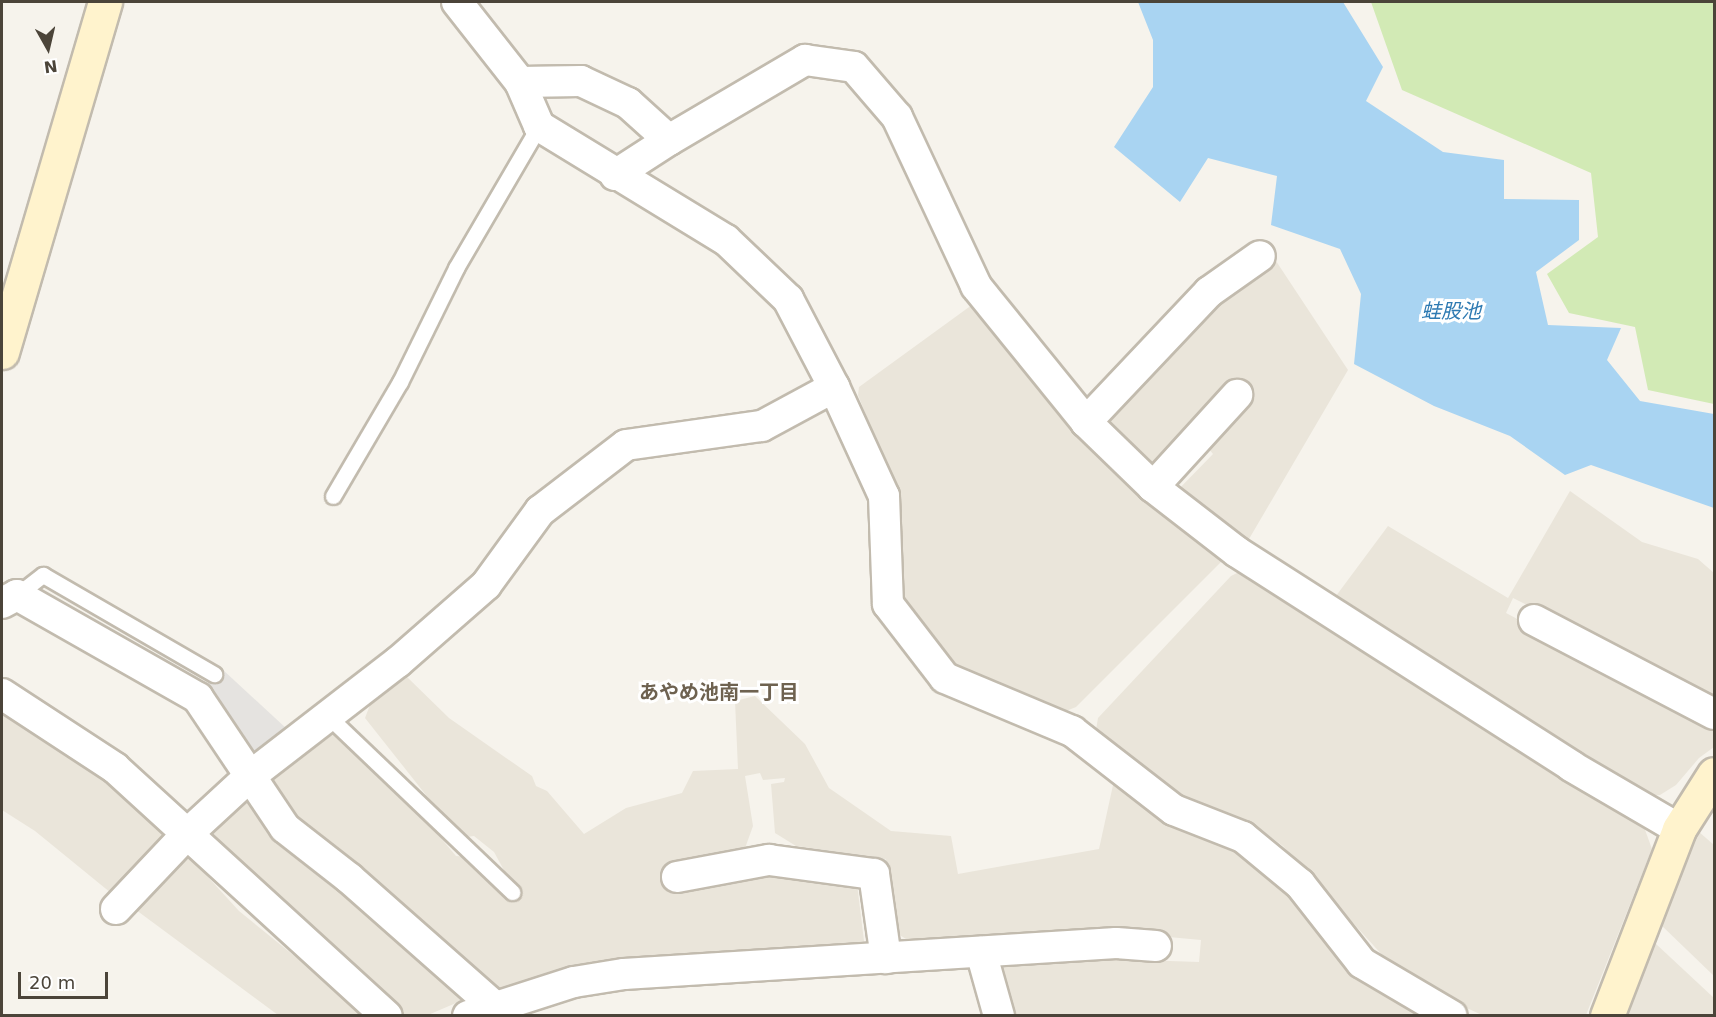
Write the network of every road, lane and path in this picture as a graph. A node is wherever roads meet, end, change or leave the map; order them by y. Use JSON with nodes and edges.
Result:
{"nodes":[{"id":1,"x":105,"y":2,"type":"edge"},
{"id":2,"x":457,"y":2,"type":"edge"},
{"id":3,"x":520,"y":82,"type":"junction"},
{"id":4,"x":539,"y":126,"type":"junction"},
{"id":5,"x":669,"y":140,"type":"junction"},
{"id":6,"x":615,"y":175,"type":"junction"},
{"id":7,"x":1260,"y":256,"type":"dead end"},
{"id":8,"x":2,"y":352,"type":"edge"},
{"id":9,"x":834,"y":387,"type":"junction"},
{"id":10,"x":1237,"y":395,"type":"dead end"},
{"id":11,"x":1086,"y":422,"type":"junction"},
{"id":12,"x":1153,"y":487,"type":"junction"},
{"id":13,"x":333,"y":496,"type":"dead end"},
{"id":14,"x":9,"y":599,"type":"edge"},
{"id":15,"x":1534,"y":620,"type":"dead end"},
{"id":16,"x":214,"y":674,"type":"dead end"},
{"id":17,"x":2,"y":694,"type":"edge"},
{"id":18,"x":1714,"y":714,"type":"edge"},
{"id":19,"x":328,"y":717,"type":"junction"},
{"id":20,"x":1714,"y":774,"type":"edge"},
{"id":21,"x":249,"y":777,"type":"junction"},
{"id":22,"x":1679,"y":829,"type":"junction"},
{"id":23,"x":185,"y":836,"type":"junction"},
{"id":24,"x":677,"y":877,"type":"dead end"},
{"id":25,"x":512,"y":892,"type":"dead end"},
{"id":26,"x":116,"y":909,"type":"dead end"},
{"id":27,"x":1156,"y":946,"type":"dead end"},
{"id":28,"x":981,"y":952,"type":"junction"},
{"id":29,"x":886,"y":958,"type":"junction"},
{"id":30,"x":481,"y":1011,"type":"edge"},
{"id":31,"x":1446,"y":1014,"type":"edge"},
{"id":32,"x":387,"y":1016,"type":"edge"},
{"id":33,"x":999,"y":1016,"type":"edge"},
{"id":34,"x":1607,"y":1016,"type":"edge"}],
"edges":[{"from":1,"to":8,"type":"street"},
{"from":2,"to":3,"type":"street"},
{"from":3,"to":4,"type":"street"},
{"from":3,"to":5,"type":"street"},
{"from":4,"to":6,"type":"street"},
{"from":4,"to":13,"type":"lane"},
{"from":5,"to":6,"type":"street"},
{"from":5,"to":11,"type":"street"},
{"from":6,"to":9,"type":"street"},
{"from":7,"to":11,"type":"street"},
{"from":9,"to":19,"type":"street"},
{"from":9,"to":31,"type":"street"},
{"from":10,"to":12,"type":"street"},
{"from":11,"to":12,"type":"street"},
{"from":12,"to":22,"type":"street"},
{"from":14,"to":16,"type":"lane"},
{"from":14,"to":21,"type":"street"},
{"from":15,"to":18,"type":"street"},
{"from":17,"to":23,"type":"street"},
{"from":19,"to":21,"type":"street"},
{"from":19,"to":25,"type":"lane"},
{"from":20,"to":22,"type":"street"},
{"from":21,"to":23,"type":"street"},
{"from":21,"to":30,"type":"street"},
{"from":22,"to":34,"type":"street"},
{"from":23,"to":26,"type":"street"},
{"from":23,"to":32,"type":"street"},
{"from":24,"to":29,"type":"street"},
{"from":27,"to":28,"type":"street"},
{"from":28,"to":29,"type":"street"},
{"from":28,"to":33,"type":"street"},
{"from":29,"to":30,"type":"street"}]}
